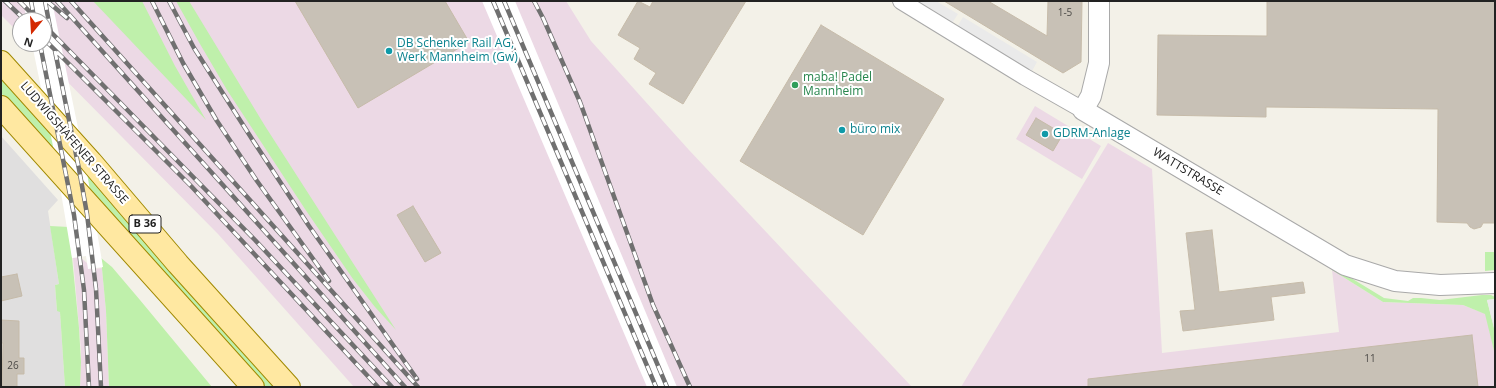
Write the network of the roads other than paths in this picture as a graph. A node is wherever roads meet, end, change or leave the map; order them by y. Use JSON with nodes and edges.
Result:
{"nodes":[{"id":1,"x":901,"y":1,"type":"edge"},
{"id":2,"x":1099,"y":1,"type":"edge"},
{"id":3,"x":1,"y":62,"type":"edge"},
{"id":4,"x":1,"y":107,"type":"edge"},
{"id":5,"x":1083,"y":110,"type":"junction"},
{"id":6,"x":1495,"y":283,"type":"edge"},
{"id":7,"x":253,"y":387,"type":"edge"},
{"id":8,"x":289,"y":387,"type":"edge"}],
"edges":[{"from":1,"to":5,"type":"street","name":"WATTSTRASSE"},
{"from":2,"to":5,"type":"street"},
{"from":3,"to":8,"type":"main road","name":"LUDWIGSHAFENER STRASSE","number":"B 36"},
{"from":4,"to":7,"type":"main road","number":"B 36"},
{"from":5,"to":6,"type":"street","name":"WATTSTRASSE"}]}
